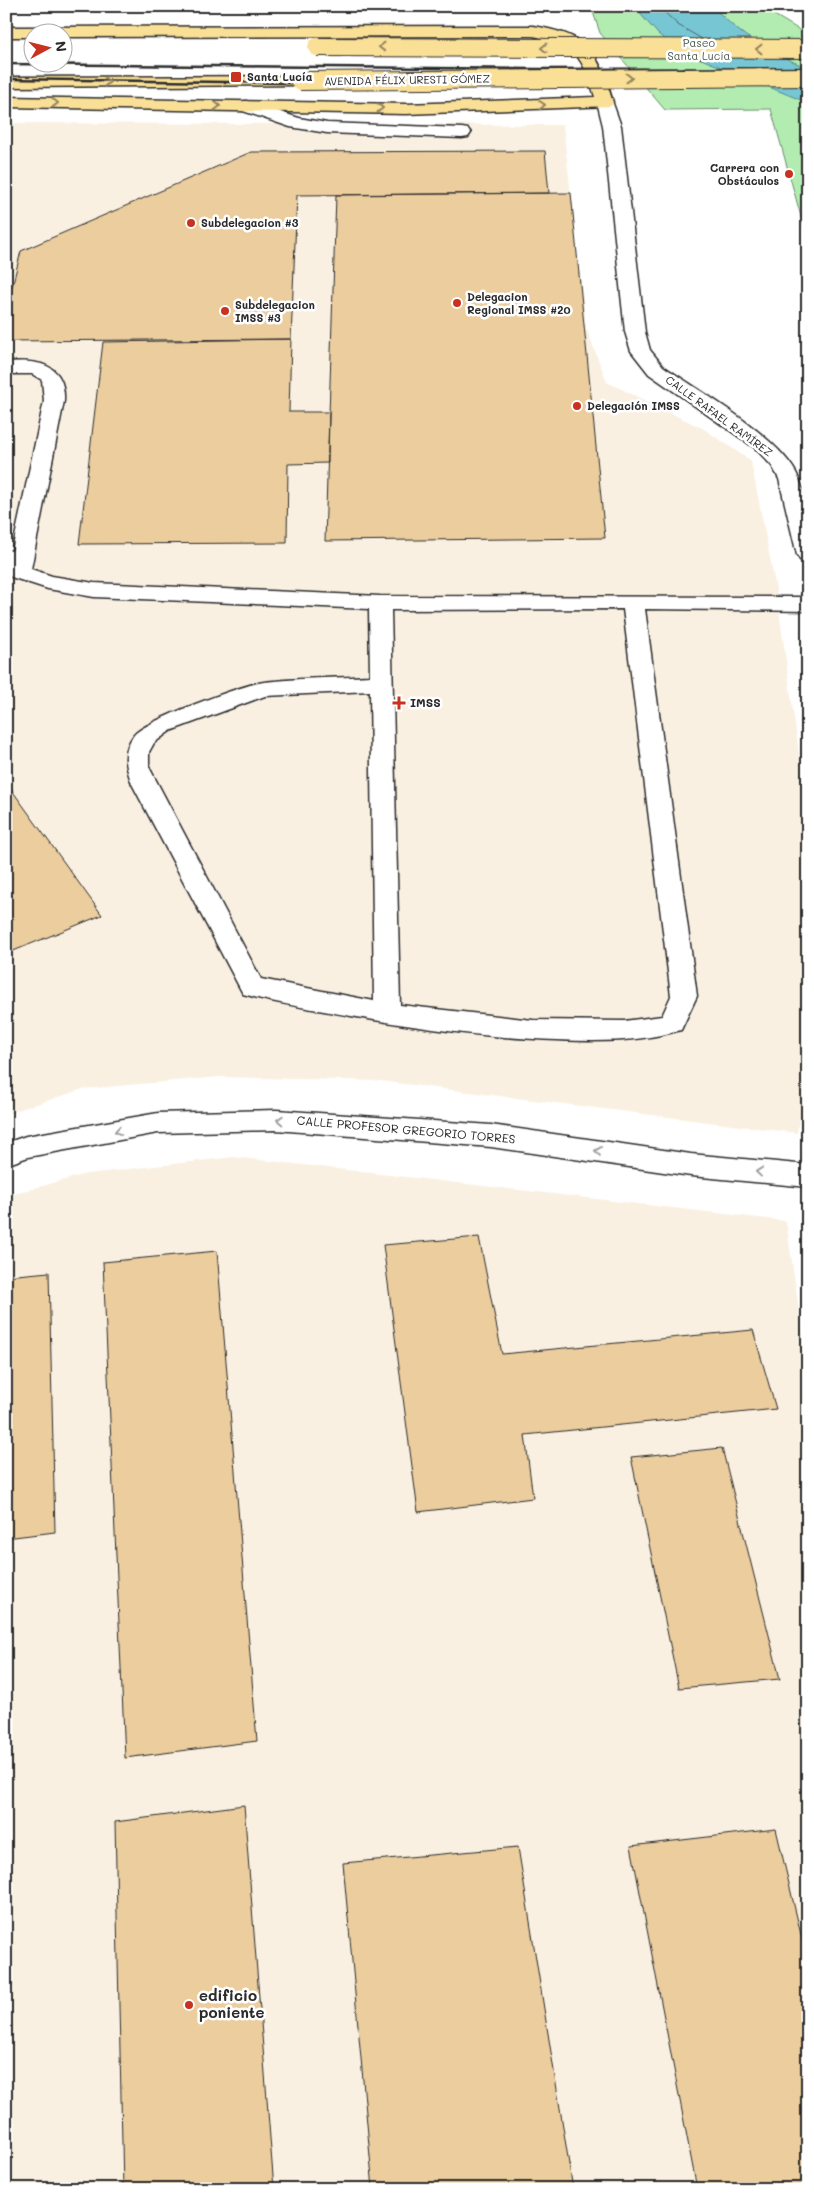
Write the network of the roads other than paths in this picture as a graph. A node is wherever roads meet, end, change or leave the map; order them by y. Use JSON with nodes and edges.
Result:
{"nodes":[{"id":1,"x":6,"y":32,"type":"edge"},
{"id":2,"x":6,"y":45,"type":"edge"},
{"id":3,"x":22,"y":45,"type":"edge"},
{"id":4,"x":72,"y":45,"type":"edge"},
{"id":5,"x":808,"y":49,"type":"edge"},
{"id":6,"x":808,"y":77,"type":"edge"},
{"id":7,"x":6,"y":82,"type":"edge"},
{"id":8,"x":6,"y":102,"type":"edge"},
{"id":9,"x":606,"y":102,"type":"junction"},
{"id":10,"x":246,"y":106,"type":"junction"},
{"id":11,"x":462,"y":132,"type":"dead end"},
{"id":12,"x":6,"y":368,"type":"edge"},
{"id":13,"x":808,"y":555,"type":"edge"},
{"id":14,"x":12,"y":564,"type":"edge"},
{"id":15,"x":633,"y":602,"type":"junction"},
{"id":16,"x":380,"y":603,"type":"junction"},
{"id":17,"x":808,"y":604,"type":"edge"},
{"id":18,"x":380,"y":683,"type":"junction"},
{"id":19,"x":387,"y":1014,"type":"junction"},
{"id":20,"x":6,"y":1154,"type":"edge"},
{"id":21,"x":808,"y":1176,"type":"edge"}],
"edges":[{"from":1,"to":9,"type":"main road"},
{"from":2,"to":3,"type":"main road"},
{"from":5,"to":4,"type":"main road","one_way":true,"bridge":true},
{"from":7,"to":6,"type":"main road","name":"AVENIDA FÉLIX URESTI GÓMEZ","one_way":true,"bridge":true},
{"from":8,"to":10,"type":"main road","one_way":true},
{"from":10,"to":9,"type":"main road","one_way":true},
{"from":9,"to":13,"type":"street","name":"CALLE RAFAEL RAMÍREZ"},
{"from":10,"to":11,"type":"street"},
{"from":12,"to":14,"type":"street"},
{"from":14,"to":16,"type":"street"},
{"from":15,"to":16,"type":"street"},
{"from":15,"to":17,"type":"street"},
{"from":15,"to":19,"type":"street"},
{"from":16,"to":18,"type":"street"},
{"from":18,"to":19,"type":"street"},
{"from":18,"to":19,"type":"street"},
{"from":21,"to":20,"type":"street","name":"CALLE PROFESOR GREGORIO TORRES","one_way":true}]}
